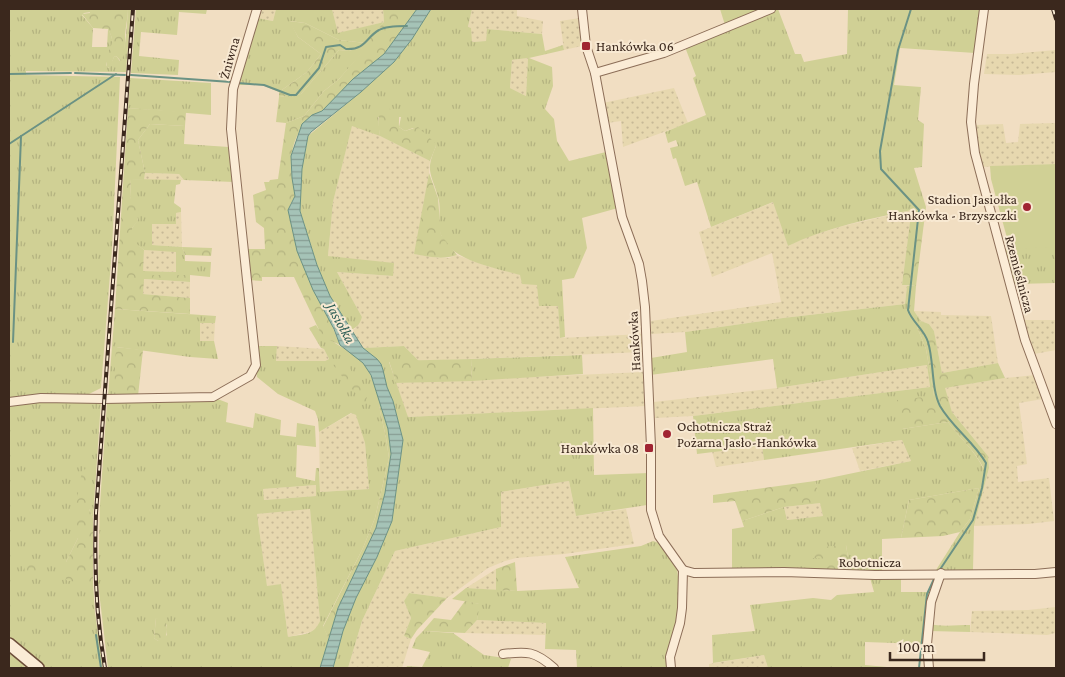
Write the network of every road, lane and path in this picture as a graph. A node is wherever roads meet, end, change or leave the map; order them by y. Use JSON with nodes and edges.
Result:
{"nodes":[{"id":1,"x":256,"y":9,"type":"edge"},
{"id":2,"x":582,"y":9,"type":"edge"},
{"id":3,"x":771,"y":9,"type":"edge"},
{"id":4,"x":984,"y":9,"type":"edge"},
{"id":5,"x":595,"y":73,"type":"junction"},
{"id":6,"x":9,"y":402,"type":"edge"},
{"id":7,"x":1056,"y":424,"type":"edge"},
{"id":8,"x":683,"y":570,"type":"junction"},
{"id":9,"x":1056,"y":572,"type":"edge"},
{"id":10,"x":941,"y":574,"type":"junction"},
{"id":11,"x":9,"y":644,"type":"edge"},
{"id":12,"x":503,"y":654,"type":"dead end"},
{"id":13,"x":38,"y":668,"type":"edge"},
{"id":14,"x":554,"y":668,"type":"edge"},
{"id":15,"x":671,"y":668,"type":"edge"},
{"id":16,"x":929,"y":668,"type":"edge"}],
"edges":[{"from":1,"to":6,"type":"street","name":"Żniwna"},
{"from":2,"to":5,"type":"street","name":"Hankówka"},
{"from":3,"to":5,"type":"street"},
{"from":4,"to":7,"type":"street","name":"Rzemieślnicza"},
{"from":5,"to":8,"type":"street","name":"Hankówka"},
{"from":8,"to":10,"type":"street","name":"Robotnicza"},
{"from":8,"to":15,"type":"street"},
{"from":9,"to":10,"type":"street","name":"Robotnicza"},
{"from":10,"to":16,"type":"street"},
{"from":11,"to":13,"type":"street"},
{"from":12,"to":14,"type":"street"}]}
